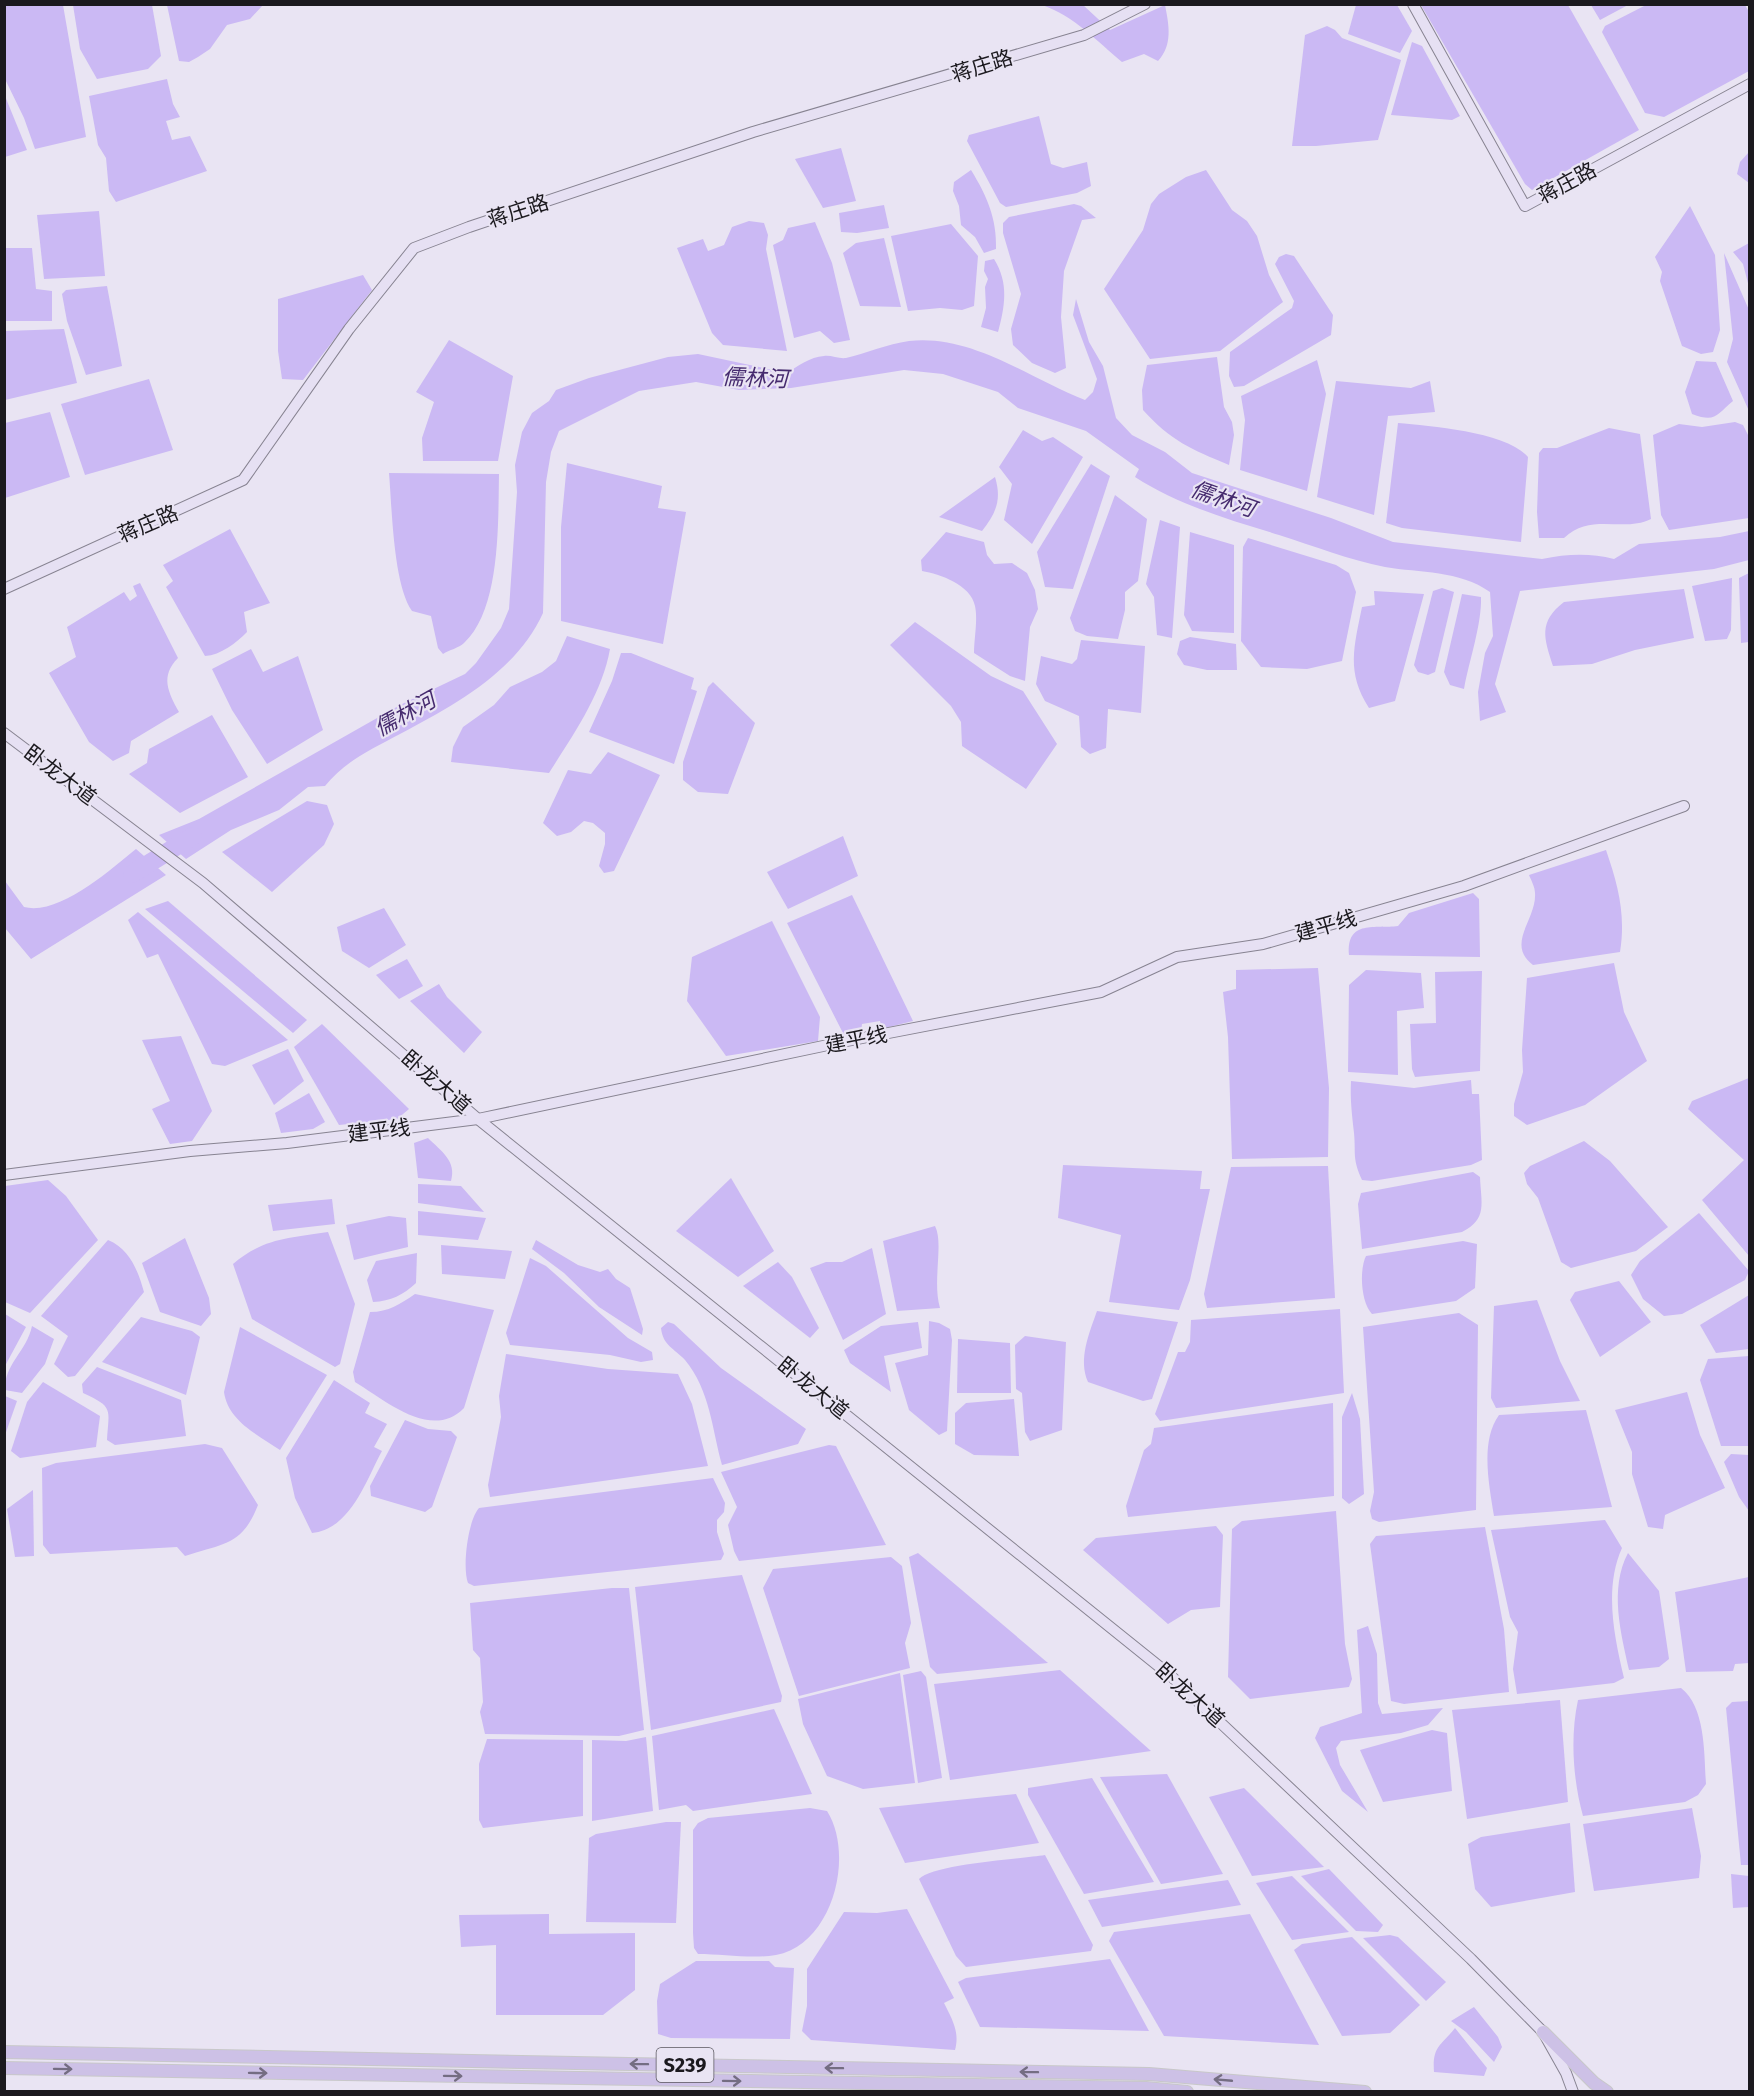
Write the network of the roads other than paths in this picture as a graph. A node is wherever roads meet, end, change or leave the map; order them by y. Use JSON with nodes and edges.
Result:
{"nodes":[{"id":1,"x":1145,"y":4,"type":"edge"},
{"id":2,"x":1413,"y":4,"type":"edge"},
{"id":3,"x":1749,"y":84,"type":"edge"},
{"id":4,"x":4,"y":589,"type":"edge"},
{"id":5,"x":4,"y":733,"type":"edge"},
{"id":6,"x":1684,"y":806,"type":"dead end"},
{"id":7,"x":478,"y":1119,"type":"junction"},
{"id":8,"x":4,"y":1175,"type":"edge"},
{"id":9,"x":1543,"y":2032,"type":"junction"},
{"id":10,"x":4,"y":2052,"type":"edge"},
{"id":11,"x":4,"y":2068,"type":"edge"},
{"id":12,"x":1187,"y":2091,"type":"edge"},
{"id":13,"x":1365,"y":2091,"type":"edge"},
{"id":14,"x":1573,"y":2091,"type":"edge"},
{"id":15,"x":1607,"y":2091,"type":"edge"}],
"edges":[{"from":1,"to":4,"type":"street","name":"蒋庄路"},
{"from":2,"to":3,"type":"street","name":"蒋庄路"},
{"from":5,"to":7,"type":"street","name":"卧龙大道"},
{"from":6,"to":7,"type":"street","name":"建平线"},
{"from":7,"to":8,"type":"street","name":"建平线"},
{"from":7,"to":9,"type":"street","name":"卧龙大道"},
{"from":9,"to":14,"type":"street","name":"卧龙大道"},
{"from":9,"to":15,"type":"main road"},
{"from":13,"to":10,"type":"main road","number":"S239","one_way":true},
{"from":11,"to":12,"type":"main road","number":"S239","one_way":true}]}
